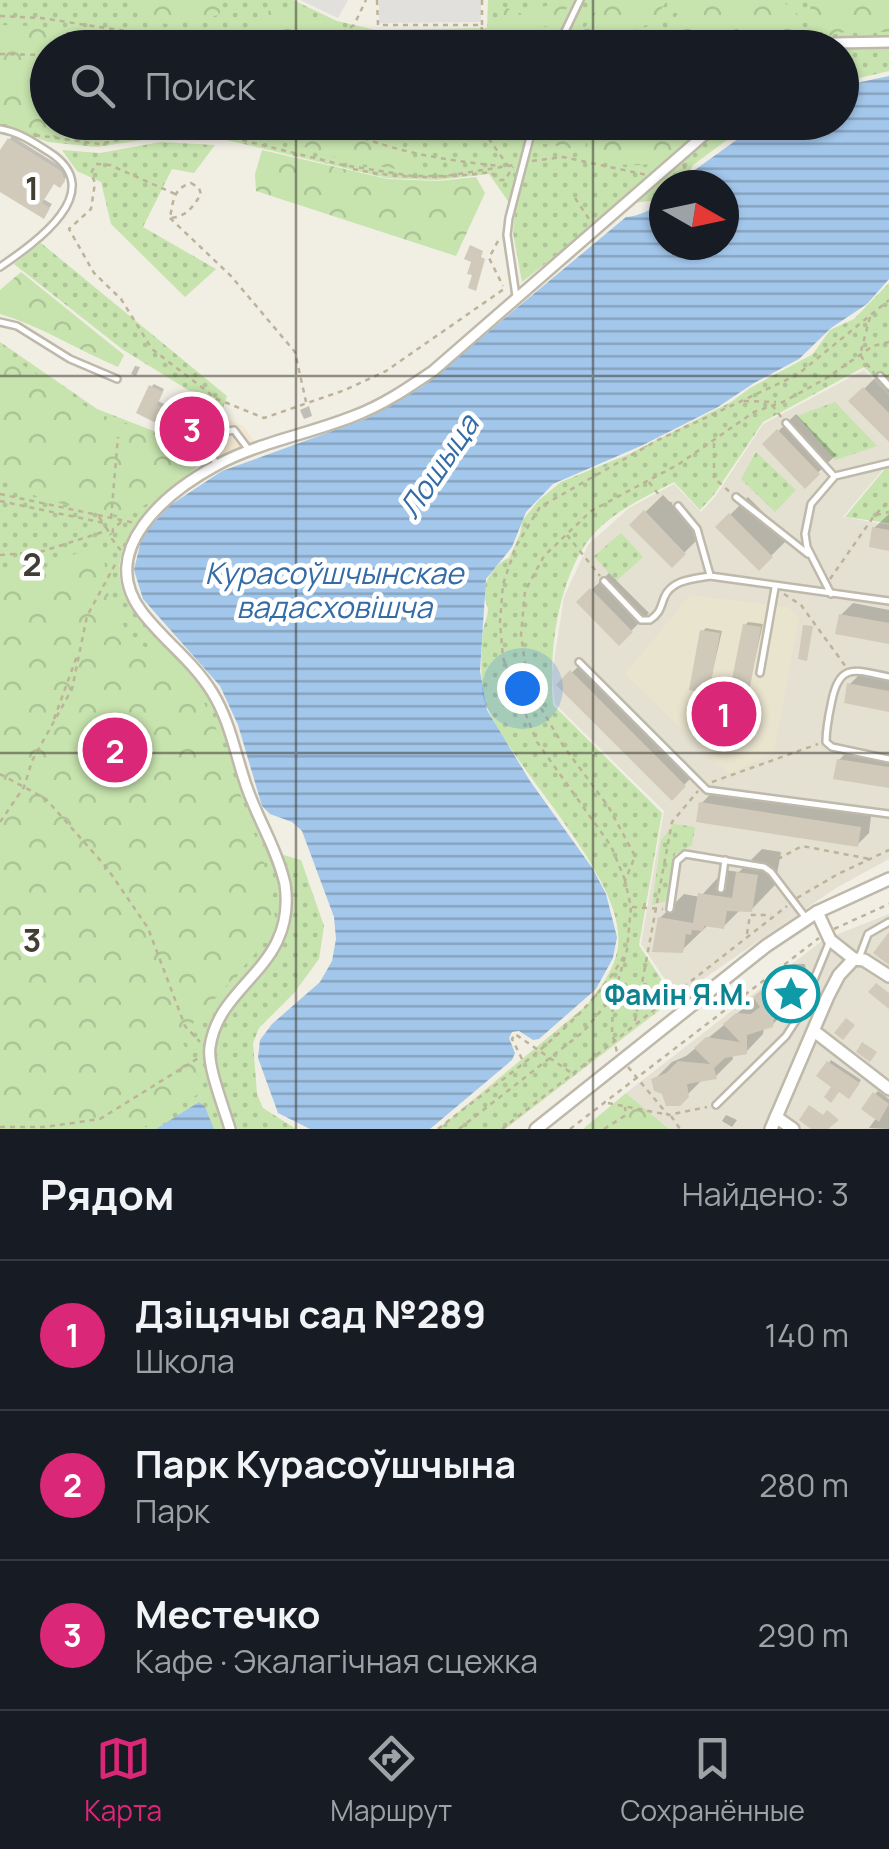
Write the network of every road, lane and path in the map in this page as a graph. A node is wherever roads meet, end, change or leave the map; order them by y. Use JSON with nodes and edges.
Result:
{"nodes":[{"id":1,"x":366,"y":0,"type":"edge"},
{"id":2,"x":377,"y":0,"type":"edge"},
{"id":3,"x":482,"y":0,"type":"edge"},
{"id":4,"x":580,"y":0,"type":"edge"},
{"id":5,"x":0,"y":16,"type":"edge"},
{"id":6,"x":480,"y":25,"type":"junction"},
{"id":7,"x":119,"y":30,"type":"edge"},
{"id":8,"x":346,"y":30,"type":"edge"},
{"id":9,"x":481,"y":30,"type":"edge"},
{"id":10,"x":566,"y":30,"type":"edge"},
{"id":11,"x":889,"y":42,"type":"edge"},
{"id":12,"x":859,"y":43,"type":"edge"},
{"id":13,"x":0,"y":54,"type":"edge"},
{"id":14,"x":30,"y":55,"type":"edge"},
{"id":15,"x":0,"y":130,"type":"edge"},
{"id":16,"x":58,"y":140,"type":"edge"},
{"id":17,"x":119,"y":140,"type":"edge"},
{"id":18,"x":242,"y":140,"type":"edge"},
{"id":19,"x":363,"y":140,"type":"edge"},
{"id":20,"x":490,"y":140,"type":"edge"},
{"id":21,"x":527,"y":140,"type":"edge"},
{"id":22,"x":699,"y":140,"type":"edge"},
{"id":23,"x":518,"y":164,"type":"junction"},
{"id":24,"x":344,"y":165,"type":"junction"},
{"id":25,"x":508,"y":166,"type":"junction"},
{"id":26,"x":686,"y":167,"type":"dead end"},
{"id":27,"x":667,"y":170,"type":"edge"},
{"id":28,"x":687,"y":170,"type":"edge"},
{"id":29,"x":649,"y":174,"type":"edge"},
{"id":30,"x":649,"y":186,"type":"edge"},
{"id":31,"x":174,"y":194,"type":"junction"},
{"id":32,"x":575,"y":198,"type":"dead end"},
{"id":33,"x":170,"y":218,"type":"junction"},
{"id":34,"x":597,"y":232,"type":"junction"},
{"id":35,"x":505,"y":240,"type":"dead end"},
{"id":36,"x":0,"y":267,"type":"edge"},
{"id":37,"x":510,"y":288,"type":"dead end"},
{"id":38,"x":504,"y":289,"type":"junction"},
{"id":39,"x":516,"y":299,"type":"junction"},
{"id":40,"x":889,"y":300,"type":"edge"},
{"id":41,"x":870,"y":317,"type":"junction"},
{"id":42,"x":0,"y":322,"type":"edge"},
{"id":43,"x":889,"y":342,"type":"edge"},
{"id":44,"x":860,"y":355,"type":"junction"},
{"id":45,"x":872,"y":371,"type":"dead end"},
{"id":46,"x":880,"y":376,"type":"dead end"},
{"id":47,"x":118,"y":379,"type":"dead end"},
{"id":48,"x":889,"y":386,"type":"edge"},
{"id":49,"x":742,"y":401,"type":"junction"},
{"id":50,"x":782,"y":402,"type":"junction"},
{"id":51,"x":306,"y":403,"type":"junction"},
{"id":52,"x":772,"y":406,"type":"junction"},
{"id":53,"x":786,"y":423,"type":"joint"},
{"id":54,"x":118,"y":436,"type":"dead end"},
{"id":55,"x":714,"y":441,"type":"junction"},
{"id":56,"x":249,"y":450,"type":"junction"},
{"id":57,"x":889,"y":462,"type":"edge"},
{"id":58,"x":217,"y":464,"type":"junction"},
{"id":59,"x":835,"y":476,"type":"junction"},
{"id":60,"x":648,"y":481,"type":"junction"},
{"id":61,"x":0,"y":494,"type":"edge"},
{"id":62,"x":736,"y":497,"type":"joint"},
{"id":63,"x":663,"y":500,"type":"dead end"},
{"id":64,"x":889,"y":500,"type":"edge"},
{"id":65,"x":0,"y":501,"type":"edge"},
{"id":66,"x":678,"y":506,"type":"dead end"},
{"id":67,"x":889,"y":512,"type":"edge"},
{"id":68,"x":98,"y":516,"type":"junction"},
{"id":69,"x":874,"y":516,"type":"junction"},
{"id":70,"x":111,"y":520,"type":"junction"},
{"id":71,"x":121,"y":522,"type":"junction"},
{"id":72,"x":104,"y":523,"type":"junction"},
{"id":73,"x":143,"y":524,"type":"junction"},
{"id":74,"x":109,"y":530,"type":"junction"},
{"id":75,"x":567,"y":534,"type":"junction"},
{"id":76,"x":112,"y":538,"type":"junction"},
{"id":77,"x":0,"y":555,"type":"edge"},
{"id":78,"x":127,"y":555,"type":"junction"},
{"id":79,"x":810,"y":556,"type":"junction"},
{"id":80,"x":710,"y":576,"type":"junction"},
{"id":81,"x":604,"y":581,"type":"joint"},
{"id":82,"x":826,"y":584,"type":"junction"},
{"id":83,"x":775,"y":588,"type":"junction"},
{"id":84,"x":831,"y":594,"type":"junction"},
{"id":85,"x":889,"y":601,"type":"edge"},
{"id":86,"x":579,"y":662,"type":"dead end"},
{"id":87,"x":760,"y":672,"type":"dead end"},
{"id":88,"x":850,"y":672,"type":"junction"},
{"id":89,"x":889,"y":677,"type":"edge"},
{"id":90,"x":826,"y":742,"type":"junction"},
{"id":91,"x":889,"y":759,"type":"edge"},
{"id":92,"x":0,"y":774,"type":"edge"},
{"id":93,"x":702,"y":786,"type":"junction"},
{"id":94,"x":24,"y":787,"type":"junction"},
{"id":95,"x":889,"y":814,"type":"edge"},
{"id":96,"x":0,"y":822,"type":"edge"},
{"id":97,"x":889,"y":850,"type":"edge"},
{"id":98,"x":870,"y":859,"type":"junction"},
{"id":99,"x":726,"y":860,"type":"junction"},
{"id":100,"x":764,"y":867,"type":"junction"},
{"id":101,"x":889,"y":879,"type":"edge"},
{"id":102,"x":625,"y":881,"type":"junction"},
{"id":103,"x":722,"y":888,"type":"dead end"},
{"id":104,"x":793,"y":901,"type":"junction"},
{"id":105,"x":889,"y":904,"type":"edge"},
{"id":106,"x":631,"y":907,"type":"junction"},
{"id":107,"x":656,"y":908,"type":"junction"},
{"id":108,"x":670,"y":909,"type":"joint"},
{"id":109,"x":811,"y":915,"type":"junction"},
{"id":110,"x":773,"y":916,"type":"junction"},
{"id":111,"x":889,"y":922,"type":"edge"},
{"id":112,"x":747,"y":935,"type":"junction"},
{"id":113,"x":829,"y":936,"type":"junction"},
{"id":114,"x":627,"y":950,"type":"junction"},
{"id":115,"x":856,"y":958,"type":"junction"},
{"id":116,"x":889,"y":976,"type":"edge"},
{"id":117,"x":614,"y":995,"type":"junction"},
{"id":118,"x":799,"y":1016,"type":"junction"},
{"id":119,"x":635,"y":1022,"type":"junction"},
{"id":120,"x":814,"y":1031,"type":"junction"},
{"id":121,"x":612,"y":1040,"type":"junction"},
{"id":122,"x":538,"y":1048,"type":"junction"},
{"id":123,"x":209,"y":1051,"type":"junction"},
{"id":124,"x":549,"y":1058,"type":"junction"},
{"id":125,"x":523,"y":1060,"type":"junction"},
{"id":126,"x":622,"y":1060,"type":"junction"},
{"id":127,"x":572,"y":1073,"type":"junction"},
{"id":128,"x":638,"y":1079,"type":"junction"},
{"id":129,"x":889,"y":1089,"type":"edge"},
{"id":130,"x":606,"y":1102,"type":"junction"},
{"id":131,"x":716,"y":1105,"type":"joint"},
{"id":132,"x":624,"y":1106,"type":"junction"},
{"id":133,"x":668,"y":1114,"type":"junction"},
{"id":134,"x":774,"y":1123,"type":"edge"},
{"id":135,"x":0,"y":1127,"type":"edge"},
{"id":136,"x":607,"y":1128,"type":"edge"},
{"id":137,"x":230,"y":1129,"type":"edge"},
{"id":138,"x":438,"y":1129,"type":"edge"},
{"id":139,"x":460,"y":1129,"type":"edge"},
{"id":140,"x":502,"y":1129,"type":"edge"},
{"id":141,"x":536,"y":1129,"type":"edge"},
{"id":142,"x":570,"y":1129,"type":"edge"},
{"id":143,"x":680,"y":1129,"type":"edge"},
{"id":144,"x":793,"y":1129,"type":"edge"}],
"edges":[{"from":1,"to":8,"type":"path"},
{"from":2,"to":6,"type":"path"},
{"from":3,"to":6,"type":"path"},
{"from":4,"to":10,"type":"lane"},
{"from":5,"to":7,"type":"path"},
{"from":6,"to":9,"type":"path"},
{"from":11,"to":12,"type":"street"},
{"from":13,"to":14,"type":"path"},
{"from":15,"to":36,"type":"lane"},
{"from":16,"to":17,"type":"path"},
{"from":18,"to":24,"type":"path"},
{"from":19,"to":25,"type":"path"},
{"from":20,"to":25,"type":"path"},
{"from":21,"to":23,"type":"lane"},
{"from":22,"to":27,"type":"street"},
{"from":23,"to":24,"type":"path"},
{"from":23,"to":25,"type":"path"},
{"from":23,"to":29,"type":"path"},
{"from":23,"to":39,"type":"lane"},
{"from":24,"to":25,"type":"path"},
{"from":26,"to":28,"type":"path"},
{"from":30,"to":34,"type":"street"},
{"from":31,"to":33,"type":"path"},
{"from":31,"to":33,"type":"path"},
{"from":31,"to":51,"type":"path"},
{"from":32,"to":34,"type":"path"},
{"from":33,"to":51,"type":"path"},
{"from":34,"to":39,"type":"street"},
{"from":35,"to":38,"type":"path"},
{"from":37,"to":38,"type":"path"},
{"from":38,"to":51,"type":"path"},
{"from":39,"to":56,"type":"street"},
{"from":40,"to":41,"type":"path"},
{"from":41,"to":44,"type":"path"},
{"from":41,"to":49,"type":"path"},
{"from":42,"to":47,"type":"lane"},
{"from":43,"to":44,"type":"path"},
{"from":44,"to":45,"type":"path"},
{"from":44,"to":50,"type":"path"},
{"from":46,"to":48,"type":"lane"},
{"from":49,"to":50,"type":"path"},
{"from":49,"to":102,"type":"path"},
{"from":50,"to":52,"type":"path"},
{"from":52,"to":53,"type":"path"},
{"from":52,"to":55,"type":"path"},
{"from":53,"to":59,"type":"lane"},
{"from":54,"to":70,"type":"path"},
{"from":55,"to":60,"type":"path"},
{"from":55,"to":62,"type":"path"},
{"from":56,"to":58,"type":"street"},
{"from":56,"to":58,"type":"lane"},
{"from":57,"to":59,"type":"lane"},
{"from":58,"to":73,"type":"street"},
{"from":59,"to":79,"type":"lane"},
{"from":60,"to":63,"type":"path"},
{"from":60,"to":75,"type":"path"},
{"from":61,"to":68,"type":"path"},
{"from":62,"to":79,"type":"lane"},
{"from":64,"to":69,"type":"path"},
{"from":65,"to":72,"type":"path"},
{"from":66,"to":80,"type":"lane"},
{"from":67,"to":69,"type":"path"},
{"from":68,"to":70,"type":"path"},
{"from":68,"to":72,"type":"path"},
{"from":69,"to":82,"type":"path"},
{"from":70,"to":71,"type":"path"},
{"from":71,"to":73,"type":"path"},
{"from":71,"to":76,"type":"path"},
{"from":72,"to":74,"type":"path"},
{"from":73,"to":78,"type":"street"},
{"from":74,"to":76,"type":"path"},
{"from":74,"to":77,"type":"path"},
{"from":75,"to":81,"type":"path"},
{"from":75,"to":102,"type":"path"},
{"from":76,"to":78,"type":"path"},
{"from":78,"to":94,"type":"path"},
{"from":78,"to":123,"type":"street"},
{"from":79,"to":82,"type":"lane"},
{"from":80,"to":81,"type":"lane"},
{"from":80,"to":83,"type":"lane"},
{"from":82,"to":84,"type":"lane"},
{"from":83,"to":84,"type":"lane"},
{"from":83,"to":87,"type":"lane"},
{"from":83,"to":88,"type":"path"},
{"from":84,"to":85,"type":"lane"},
{"from":86,"to":93,"type":"lane"},
{"from":88,"to":89,"type":"lane"},
{"from":88,"to":90,"type":"lane"},
{"from":90,"to":91,"type":"lane"},
{"from":90,"to":93,"type":"path"},
{"from":92,"to":94,"type":"path"},
{"from":93,"to":95,"type":"lane"},
{"from":93,"to":107,"type":"path"},
{"from":94,"to":96,"type":"path"},
{"from":94,"to":123,"type":"path"},
{"from":97,"to":98,"type":"path"},
{"from":98,"to":100,"type":"path"},
{"from":98,"to":104,"type":"path"},
{"from":99,"to":100,"type":"lane"},
{"from":99,"to":103,"type":"lane"},
{"from":99,"to":108,"type":"lane"},
{"from":100,"to":104,"type":"lane"},
{"from":101,"to":109,"type":"street"},
{"from":102,"to":106,"type":"path"},
{"from":104,"to":109,"type":"lane"},
{"from":104,"to":110,"type":"path"},
{"from":105,"to":113,"type":"path"},
{"from":106,"to":107,"type":"path"},
{"from":106,"to":114,"type":"path"},
{"from":107,"to":108,"type":"path"},
{"from":107,"to":119,"type":"path"},
{"from":109,"to":113,"type":"street"},
{"from":109,"to":126,"type":"street"},
{"from":110,"to":112,"type":"path"},
{"from":110,"to":112,"type":"path"},
{"from":111,"to":115,"type":"lane"},
{"from":112,"to":119,"type":"path"},
{"from":113,"to":115,"type":"street"},
{"from":113,"to":118,"type":"lane"},
{"from":113,"to":128,"type":"path"},
{"from":114,"to":117,"type":"path"},
{"from":114,"to":122,"type":"path"},
{"from":115,"to":116,"type":"street"},
{"from":115,"to":120,"type":"street"},
{"from":117,"to":121,"type":"path"},
{"from":117,"to":124,"type":"path"},
{"from":118,"to":120,"type":"lane"},
{"from":118,"to":131,"type":"lane"},
{"from":119,"to":121,"type":"path"},
{"from":120,"to":129,"type":"street"},
{"from":120,"to":134,"type":"street"},
{"from":121,"to":126,"type":"path"},
{"from":121,"to":127,"type":"path"},
{"from":122,"to":124,"type":"path"},
{"from":122,"to":125,"type":"path"},
{"from":122,"to":125,"type":"path"},
{"from":123,"to":135,"type":"path"},
{"from":123,"to":137,"type":"street"},
{"from":124,"to":127,"type":"path"},
{"from":124,"to":139,"type":"path"},
{"from":125,"to":138,"type":"path"},
{"from":126,"to":128,"type":"path"},
{"from":126,"to":141,"type":"street"},
{"from":127,"to":140,"type":"path"},
{"from":128,"to":130,"type":"path"},
{"from":128,"to":133,"type":"path"},
{"from":130,"to":132,"type":"path"},
{"from":130,"to":142,"type":"path"},
{"from":131,"to":133,"type":"path"},
{"from":132,"to":133,"type":"path"},
{"from":132,"to":136,"type":"path"},
{"from":133,"to":143,"type":"path"},
{"from":134,"to":144,"type":"street"}]}
